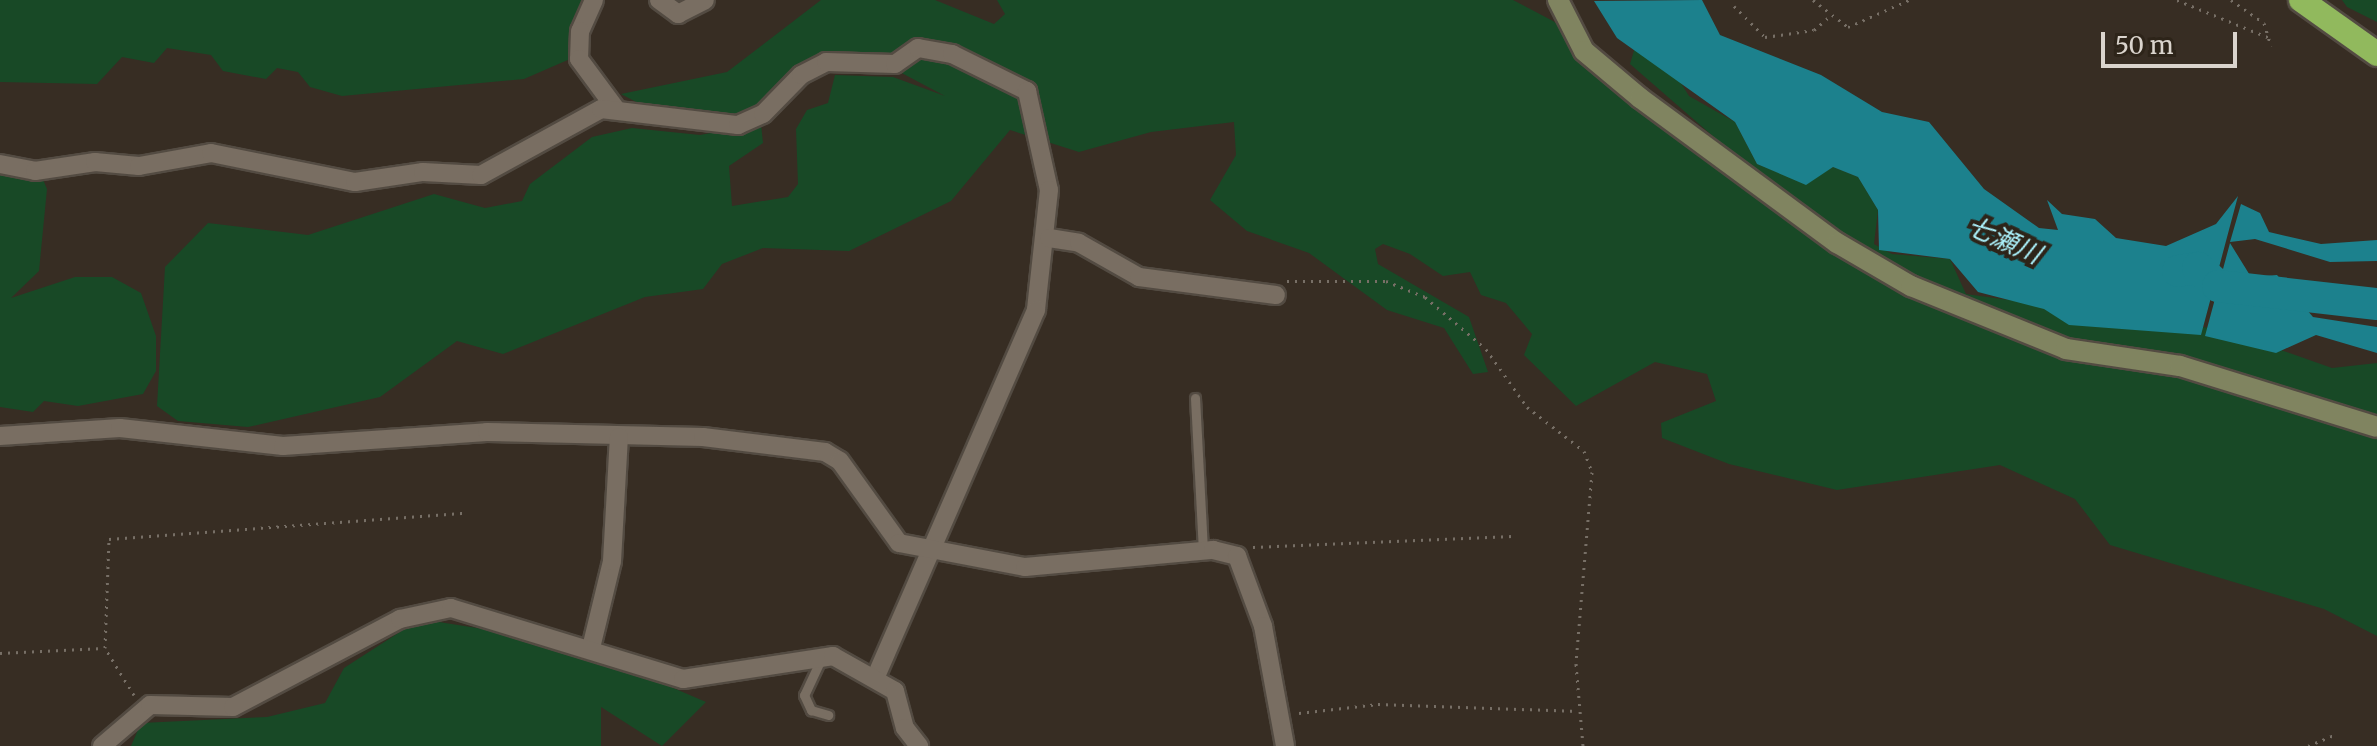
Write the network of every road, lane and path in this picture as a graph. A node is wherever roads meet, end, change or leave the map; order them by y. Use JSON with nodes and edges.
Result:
{"nodes":[{"id":1,"x":594,"y":0,"type":"edge"},
{"id":2,"x":659,"y":0,"type":"edge"},
{"id":3,"x":705,"y":0,"type":"edge"},
{"id":4,"x":1558,"y":0,"type":"edge"},
{"id":5,"x":1813,"y":0,"type":"edge"},
{"id":6,"x":1909,"y":0,"type":"edge"},
{"id":7,"x":2177,"y":0,"type":"edge"},
{"id":8,"x":2231,"y":0,"type":"edge"},
{"id":9,"x":2301,"y":0,"type":"edge"},
{"id":10,"x":1734,"y":6,"type":"dead end"},
{"id":11,"x":1829,"y":17,"type":"junction"},
{"id":12,"x":2270,"y":38,"type":"junction"},
{"id":13,"x":2271,"y":46,"type":"dead end"},
{"id":14,"x":2377,"y":54,"type":"edge"},
{"id":15,"x":616,"y":109,"type":"junction"},
{"id":16,"x":0,"y":164,"type":"edge"},
{"id":17,"x":1049,"y":238,"type":"junction"},
{"id":18,"x":1276,"y":295,"type":"joint"},
{"id":19,"x":1195,"y":398,"type":"dead end"},
{"id":20,"x":2377,"y":427,"type":"edge"},
{"id":21,"x":0,"y":436,"type":"edge"},
{"id":22,"x":619,"y":437,"type":"junction"},
{"id":23,"x":465,"y":513,"type":"dead end"},
{"id":24,"x":1513,"y":536,"type":"dead end"},
{"id":25,"x":936,"y":551,"type":"junction"},
{"id":26,"x":1203,"y":551,"type":"junction"},
{"id":27,"x":1237,"y":556,"type":"junction"},
{"id":28,"x":105,"y":648,"type":"junction"},
{"id":29,"x":591,"y":648,"type":"junction"},
{"id":30,"x":0,"y":653,"type":"edge"},
{"id":31,"x":825,"y":654,"type":"junction"},
{"id":32,"x":876,"y":676,"type":"junction"},
{"id":33,"x":161,"y":703,"type":"junction"},
{"id":34,"x":1578,"y":711,"type":"junction"},
{"id":35,"x":828,"y":715,"type":"dead end"},
{"id":36,"x":1280,"y":716,"type":"junction"},
{"id":37,"x":2336,"y":734,"type":"dead end"},
{"id":38,"x":102,"y":746,"type":"edge"},
{"id":39,"x":919,"y":746,"type":"edge"},
{"id":40,"x":1285,"y":746,"type":"edge"},
{"id":41,"x":1583,"y":746,"type":"edge"},
{"id":42,"x":2308,"y":746,"type":"edge"}],
"edges":[{"from":1,"to":15,"type":"street"},
{"from":2,"to":3,"type":"street"},
{"from":4,"to":20,"type":"street"},
{"from":5,"to":11,"type":"path"},
{"from":6,"to":11,"type":"path"},
{"from":7,"to":12,"type":"path"},
{"from":8,"to":12,"type":"path"},
{"from":9,"to":14,"type":"highway"},
{"from":10,"to":11,"type":"path"},
{"from":12,"to":13,"type":"path"},
{"from":15,"to":16,"type":"street"},
{"from":15,"to":17,"type":"street"},
{"from":17,"to":18,"type":"street"},
{"from":17,"to":25,"type":"street"},
{"from":18,"to":34,"type":"path"},
{"from":19,"to":26,"type":"lane"},
{"from":21,"to":22,"type":"street"},
{"from":22,"to":25,"type":"street"},
{"from":22,"to":29,"type":"street"},
{"from":23,"to":28,"type":"path"},
{"from":24,"to":27,"type":"path"},
{"from":25,"to":26,"type":"street"},
{"from":25,"to":32,"type":"street"},
{"from":26,"to":27,"type":"street"},
{"from":27,"to":36,"type":"street"},
{"from":28,"to":30,"type":"path"},
{"from":28,"to":33,"type":"path"},
{"from":29,"to":31,"type":"street"},
{"from":29,"to":33,"type":"street"},
{"from":31,"to":32,"type":"street"},
{"from":31,"to":35,"type":"lane"},
{"from":32,"to":39,"type":"street"},
{"from":33,"to":38,"type":"street"},
{"from":34,"to":36,"type":"path"},
{"from":34,"to":41,"type":"path"},
{"from":36,"to":40,"type":"street"},
{"from":37,"to":42,"type":"path"}]}
